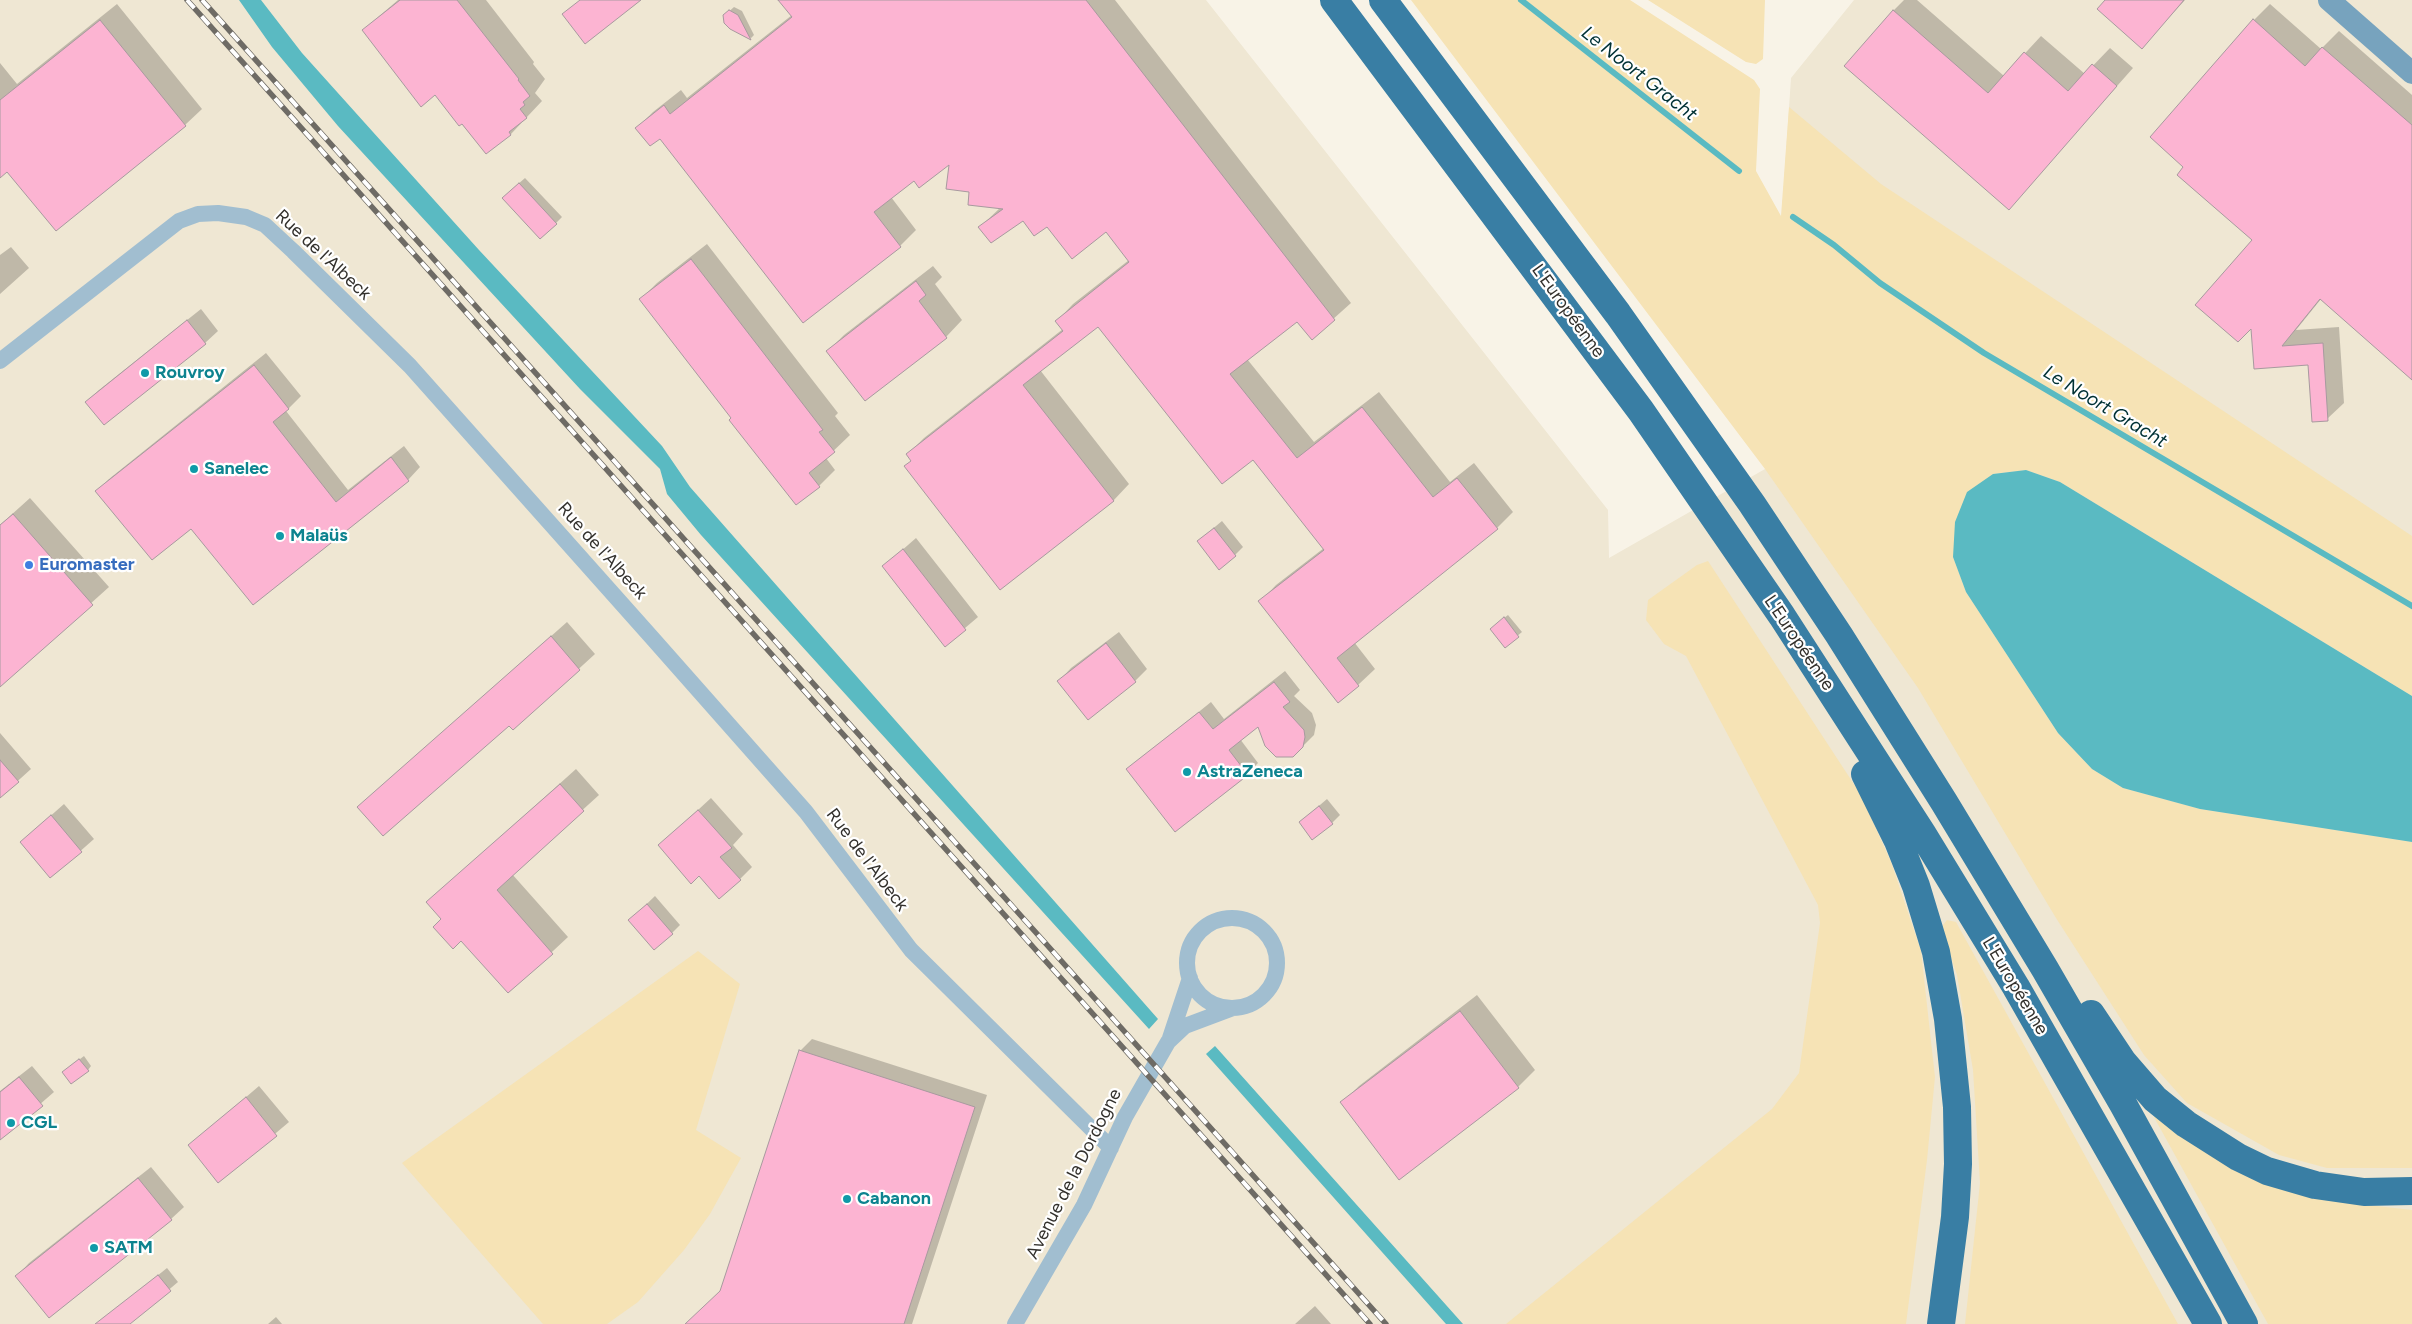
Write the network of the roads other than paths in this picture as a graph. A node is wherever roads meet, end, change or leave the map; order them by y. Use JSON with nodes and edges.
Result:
{"nodes":[{"id":1,"x":1334,"y":0,"type":"edge"},
{"id":2,"x":1383,"y":0,"type":"edge"},
{"id":3,"x":2329,"y":0,"type":"edge"},
{"id":4,"x":2412,"y":73,"type":"edge"},
{"id":5,"x":0,"y":361,"type":"edge"},
{"id":6,"x":1725,"y":533,"type":"junction"},
{"id":7,"x":1859,"y":668,"type":"junction"},
{"id":8,"x":1190,"y":978,"type":"junction"},
{"id":9,"x":1233,"y":1008,"type":"junction"},
{"id":10,"x":1168,"y":1042,"type":"junction"},
{"id":11,"x":1954,"y":1065,"type":"junction"},
{"id":12,"x":1111,"y":1148,"type":"junction"},
{"id":13,"x":2412,"y":1191,"type":"edge"},
{"id":14,"x":1015,"y":1324,"type":"edge"},
{"id":15,"x":1924,"y":1324,"type":"edge"},
{"id":16,"x":1942,"y":1324,"type":"edge"},
{"id":17,"x":2208,"y":1324,"type":"edge"},
{"id":18,"x":2244,"y":1324,"type":"edge"}],
"edges":[{"from":1,"to":6,"type":"highway","name":"L'Européenne"},
{"from":2,"to":7,"type":"highway","name":"L'Européenne"},
{"from":3,"to":4,"type":"main road"},
{"from":5,"to":12,"type":"street","name":"Rue de l'Albeck"},
{"from":6,"to":11,"type":"highway"},
{"from":6,"to":17,"type":"highway","name":"L'Européenne"},
{"from":7,"to":13,"type":"highway"},
{"from":7,"to":18,"type":"highway","name":"L'Européenne"},
{"from":8,"to":9,"type":"street"},
{"from":8,"to":9,"type":"street"},
{"from":8,"to":10,"type":"street","name":"Avenue de la Dordogne"},
{"from":9,"to":10,"type":"street","name":"Avenue de la Dordogne"},
{"from":10,"to":12,"type":"street","name":"Avenue de la Dordogne"},
{"from":11,"to":15,"type":"highway"},
{"from":11,"to":16,"type":"highway"},
{"from":12,"to":14,"type":"street","name":"Avenue de la Dordogne"}]}
